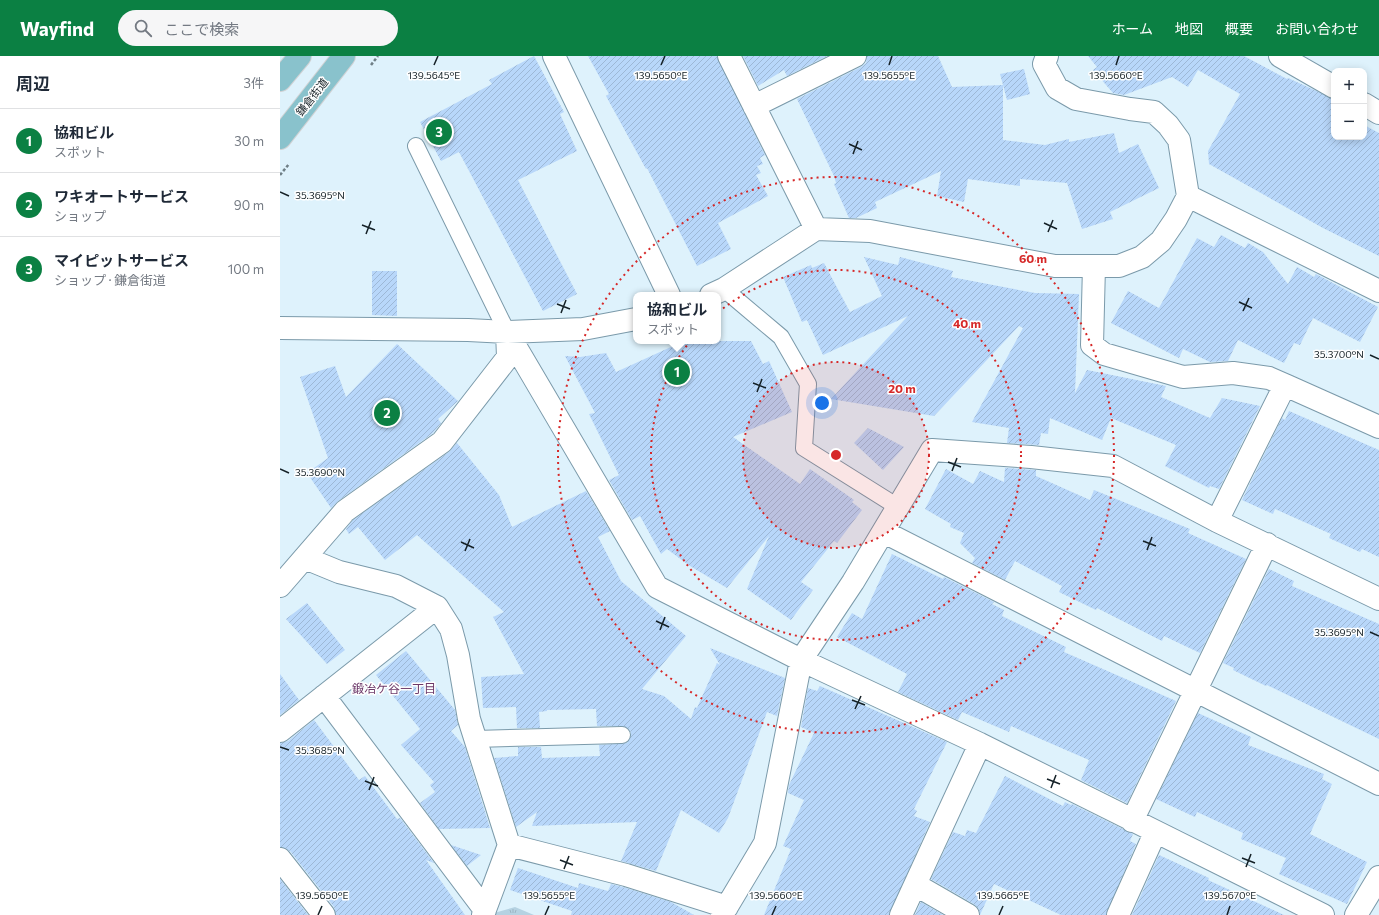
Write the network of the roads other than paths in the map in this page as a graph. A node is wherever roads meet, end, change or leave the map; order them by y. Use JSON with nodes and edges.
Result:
{"nodes":[{"id":1,"x":300,"y":56,"type":"edge"},
{"id":2,"x":344,"y":56,"type":"edge"},
{"id":3,"x":554,"y":56,"type":"edge"},
{"id":4,"x":729,"y":56,"type":"edge"},
{"id":5,"x":855,"y":56,"type":"edge"},
{"id":6,"x":1047,"y":56,"type":"edge"},
{"id":7,"x":1280,"y":56,"type":"edge"},
{"id":8,"x":280,"y":80,"type":"edge"},
{"id":9,"x":1331,"y":85,"type":"edge"},
{"id":10,"x":754,"y":106,"type":"junction"},
{"id":11,"x":1367,"y":106,"type":"edge"},
{"id":12,"x":1379,"y":113,"type":"edge"},
{"id":13,"x":280,"y":138,"type":"edge"},
{"id":14,"x":416,"y":146,"type":"dead end"},
{"id":15,"x":1188,"y":196,"type":"junction"},
{"id":16,"x":816,"y":229,"type":"junction"},
{"id":17,"x":1094,"y":266,"type":"junction"},
{"id":18,"x":1379,"y":291,"type":"edge"},
{"id":19,"x":668,"y":292,"type":"edge"},
{"id":20,"x":717,"y":292,"type":"edge"},
{"id":21,"x":721,"y":295,"type":"edge"},
{"id":22,"x":633,"y":320,"type":"edge"},
{"id":23,"x":280,"y":328,"type":"edge"},
{"id":24,"x":507,"y":332,"type":"junction"},
{"id":25,"x":1285,"y":385,"type":"junction"},
{"id":26,"x":1379,"y":427,"type":"edge"},
{"id":27,"x":898,"y":507,"type":"junction"},
{"id":28,"x":1217,"y":521,"type":"junction"},
{"id":29,"x":884,"y":532,"type":"junction"},
{"id":30,"x":1267,"y":544,"type":"junction"},
{"id":31,"x":305,"y":558,"type":"junction"},
{"id":32,"x":280,"y":586,"type":"edge"},
{"id":33,"x":1379,"y":599,"type":"edge"},
{"id":34,"x":437,"y":608,"type":"junction"},
{"id":35,"x":801,"y":660,"type":"junction"},
{"id":36,"x":1195,"y":689,"type":"junction"},
{"id":37,"x":324,"y":696,"type":"junction"},
{"id":38,"x":280,"y":731,"type":"edge"},
{"id":39,"x":622,"y":734,"type":"dead end"},
{"id":40,"x":475,"y":739,"type":"junction"},
{"id":41,"x":980,"y":744,"type":"junction"},
{"id":42,"x":1379,"y":784,"type":"edge"},
{"id":43,"x":1132,"y":821,"type":"junction"},
{"id":44,"x":1155,"y":833,"type":"junction"},
{"id":45,"x":510,"y":845,"type":"junction"},
{"id":46,"x":280,"y":859,"type":"edge"},
{"id":47,"x":1379,"y":877,"type":"edge"},
{"id":48,"x":916,"y":885,"type":"junction"},
{"id":49,"x":725,"y":911,"type":"edge"},
{"id":50,"x":484,"y":912,"type":"edge"},
{"id":51,"x":324,"y":915,"type":"edge"},
{"id":52,"x":901,"y":915,"type":"edge"},
{"id":53,"x":968,"y":915,"type":"edge"},
{"id":54,"x":1118,"y":915,"type":"edge"},
{"id":55,"x":1323,"y":915,"type":"edge"},
{"id":56,"x":1356,"y":915,"type":"edge"}],
"edges":[{"from":1,"to":8,"type":"main road"},
{"from":2,"to":13,"type":"main road","name":"鎌倉街道"},
{"from":3,"to":19,"type":"street"},
{"from":4,"to":10,"type":"street"},
{"from":5,"to":10,"type":"street"},
{"from":6,"to":15,"type":"street"},
{"from":7,"to":9,"type":"street"},
{"from":10,"to":16,"type":"street"},
{"from":11,"to":12,"type":"street"},
{"from":14,"to":24,"type":"lane"},
{"from":15,"to":17,"type":"street"},
{"from":15,"to":18,"type":"street"},
{"from":16,"to":17,"type":"street"},
{"from":16,"to":20,"type":"street"},
{"from":17,"to":25,"type":"street"},
{"from":21,"to":27,"type":"lane"},
{"from":22,"to":24,"type":"street"},
{"from":23,"to":24,"type":"street"},
{"from":24,"to":31,"type":"street"},
{"from":24,"to":35,"type":"street"},
{"from":25,"to":26,"type":"street"},
{"from":25,"to":28,"type":"street"},
{"from":27,"to":28,"type":"street"},
{"from":27,"to":29,"type":"street"},
{"from":28,"to":30,"type":"street"},
{"from":29,"to":35,"type":"street"},
{"from":29,"to":36,"type":"street"},
{"from":30,"to":33,"type":"street"},
{"from":30,"to":36,"type":"street"},
{"from":31,"to":32,"type":"street"},
{"from":31,"to":34,"type":"street"},
{"from":34,"to":37,"type":"street"},
{"from":34,"to":40,"type":"street"},
{"from":35,"to":41,"type":"street"},
{"from":35,"to":49,"type":"street"},
{"from":36,"to":42,"type":"street"},
{"from":36,"to":43,"type":"street"},
{"from":37,"to":38,"type":"street"},
{"from":37,"to":50,"type":"street"},
{"from":39,"to":40,"type":"lane"},
{"from":40,"to":45,"type":"street"},
{"from":41,"to":43,"type":"street"},
{"from":41,"to":48,"type":"street"},
{"from":43,"to":44,"type":"street"},
{"from":44,"to":54,"type":"street"},
{"from":44,"to":55,"type":"street"},
{"from":45,"to":49,"type":"street"},
{"from":45,"to":50,"type":"street"},
{"from":46,"to":51,"type":"street"},
{"from":47,"to":56,"type":"street"},
{"from":48,"to":52,"type":"street"},
{"from":48,"to":53,"type":"street"}]}
